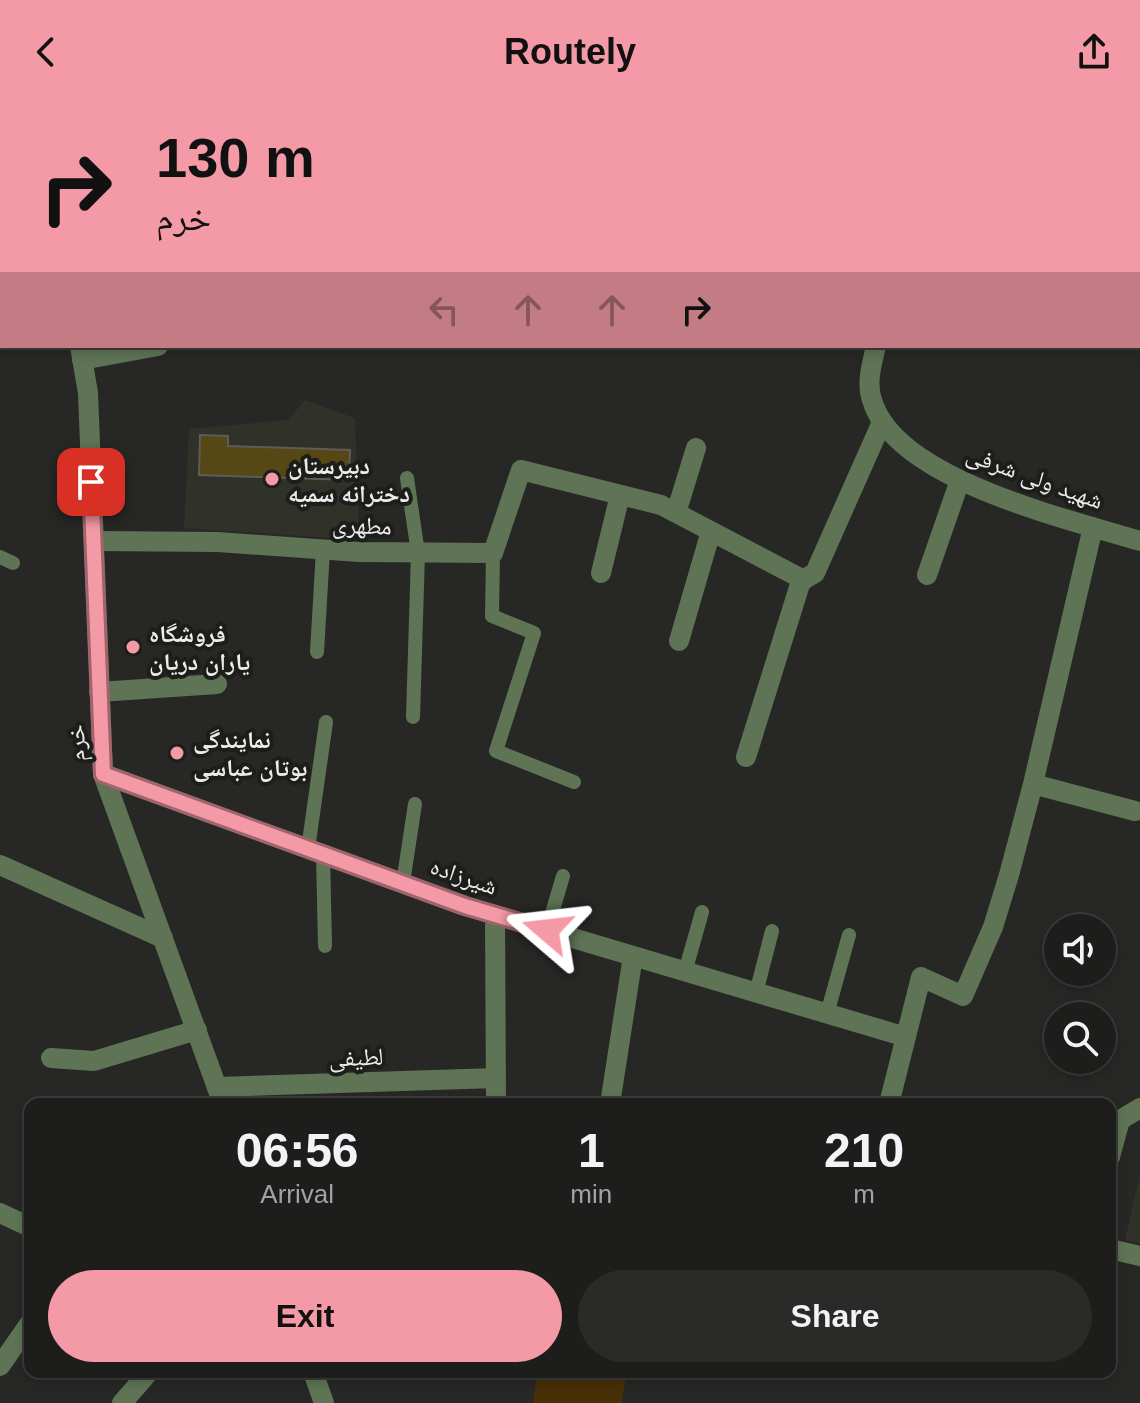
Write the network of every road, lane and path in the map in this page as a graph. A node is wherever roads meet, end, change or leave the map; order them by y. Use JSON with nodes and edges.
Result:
{"nodes":[{"id":1,"x":136,"y":348,"type":"edge"},
{"id":2,"x":876,"y":348,"type":"edge"},
{"id":3,"x":81,"y":353,"type":"edge"},
{"id":4,"x":882,"y":422,"type":"junction"},
{"id":5,"x":696,"y":448,"type":"dead end"},
{"id":6,"x":407,"y":478,"type":"dead end"},
{"id":7,"x":960,"y":480,"type":"junction"},
{"id":8,"x":620,"y":495,"type":"junction"},
{"id":9,"x":676,"y":513,"type":"junction"},
{"id":10,"x":1093,"y":527,"type":"junction"},
{"id":11,"x":711,"y":531,"type":"junction"},
{"id":12,"x":1138,"y":533,"type":"edge"},
{"id":13,"x":94,"y":541,"type":"junction"},
{"id":14,"x":323,"y":550,"type":"junction"},
{"id":15,"x":418,"y":553,"type":"junction"},
{"id":16,"x":493,"y":553,"type":"junction"},
{"id":17,"x":601,"y":573,"type":"dead end"},
{"id":18,"x":927,"y":575,"type":"dead end"},
{"id":19,"x":804,"y":580,"type":"junction"},
{"id":20,"x":679,"y":641,"type":"dead end"},
{"id":21,"x":317,"y":652,"type":"dead end"},
{"id":22,"x":217,"y":684,"type":"dead end"},
{"id":23,"x":99,"y":692,"type":"junction"},
{"id":24,"x":413,"y":717,"type":"dead end"},
{"id":25,"x":326,"y":722,"type":"dead end"},
{"id":26,"x":746,"y":757,"type":"dead end"},
{"id":27,"x":103,"y":774,"type":"junction"},
{"id":28,"x":574,"y":782,"type":"dead end"},
{"id":29,"x":1033,"y":784,"type":"junction"},
{"id":30,"x":415,"y":804,"type":"dead end"},
{"id":31,"x":1135,"y":811,"type":"dead end"},
{"id":32,"x":315,"y":852,"type":"junction"},
{"id":33,"x":0,"y":865,"type":"edge"},
{"id":34,"x":563,"y":876,"type":"dead end"},
{"id":35,"x":403,"y":883,"type":"junction"},
{"id":36,"x":702,"y":912,"type":"dead end"},
{"id":37,"x":495,"y":915,"type":"junction"},
{"id":38,"x":547,"y":930,"type":"junction"},
{"id":39,"x":772,"y":931,"type":"dead end"},
{"id":40,"x":849,"y":935,"type":"dead end"},
{"id":41,"x":163,"y":938,"type":"junction"},
{"id":42,"x":325,"y":946,"type":"dead end"},
{"id":43,"x":633,"y":956,"type":"junction"},
{"id":44,"x":685,"y":972,"type":"junction"},
{"id":45,"x":756,"y":993,"type":"junction"},
{"id":46,"x":827,"y":1014,"type":"junction"},
{"id":47,"x":197,"y":1030,"type":"junction"},
{"id":48,"x":906,"y":1037,"type":"junction"},
{"id":49,"x":51,"y":1058,"type":"dead end"},
{"id":50,"x":496,"y":1078,"type":"junction"},
{"id":51,"x":220,"y":1096,"type":"edge"},
{"id":52,"x":496,"y":1098,"type":"edge"},
{"id":53,"x":611,"y":1098,"type":"edge"},
{"id":54,"x":891,"y":1098,"type":"edge"},
{"id":55,"x":1140,"y":1108,"type":"edge"},
{"id":56,"x":1116,"y":1135,"type":"edge"},
{"id":57,"x":0,"y":1213,"type":"edge"},
{"id":58,"x":24,"y":1224,"type":"edge"},
{"id":59,"x":1116,"y":1250,"type":"edge"},
{"id":60,"x":1140,"y":1256,"type":"edge"},
{"id":61,"x":24,"y":1332,"type":"edge"},
{"id":62,"x":0,"y":1366,"type":"edge"},
{"id":63,"x":144,"y":1378,"type":"edge"},
{"id":64,"x":315,"y":1378,"type":"edge"},
{"id":65,"x":122,"y":1403,"type":"edge"},
{"id":66,"x":324,"y":1403,"type":"edge"}],
"edges":[{"from":1,"to":3,"type":"street","name":"خرم"},
{"from":2,"to":4,"type":"street"},
{"from":3,"to":13,"type":"street","name":"خرم"},
{"from":4,"to":7,"type":"street","name":"شهید ولی شرفی"},
{"from":4,"to":19,"type":"street"},
{"from":5,"to":9,"type":"street"},
{"from":6,"to":15,"type":"lane"},
{"from":7,"to":10,"type":"street","name":"شهید ولی شرفی"},
{"from":7,"to":18,"type":"street"},
{"from":8,"to":9,"type":"street"},
{"from":8,"to":16,"type":"street"},
{"from":8,"to":17,"type":"street"},
{"from":9,"to":11,"type":"street"},
{"from":10,"to":12,"type":"street","name":"شهید ولی شرفی"},
{"from":10,"to":29,"type":"street"},
{"from":11,"to":19,"type":"street"},
{"from":11,"to":20,"type":"street"},
{"from":13,"to":14,"type":"street","name":"مطهری"},
{"from":13,"to":23,"type":"street","name":"خرم"},
{"from":14,"to":15,"type":"street","name":"مطهری"},
{"from":14,"to":21,"type":"lane"},
{"from":15,"to":16,"type":"street","name":"مطهری"},
{"from":15,"to":24,"type":"lane"},
{"from":16,"to":28,"type":"lane"},
{"from":19,"to":26,"type":"street"},
{"from":22,"to":23,"type":"street"},
{"from":23,"to":27,"type":"street","name":"خرم"},
{"from":25,"to":32,"type":"lane"},
{"from":27,"to":32,"type":"street","name":"شیرزاده"},
{"from":27,"to":41,"type":"street","name":"خرم"},
{"from":29,"to":31,"type":"street"},
{"from":29,"to":48,"type":"street"},
{"from":30,"to":35,"type":"lane"},
{"from":32,"to":35,"type":"street","name":"شیرزاده"},
{"from":32,"to":42,"type":"lane"},
{"from":33,"to":41,"type":"street"},
{"from":34,"to":38,"type":"lane"},
{"from":35,"to":37,"type":"street","name":"شیرزاده"},
{"from":36,"to":44,"type":"lane"},
{"from":37,"to":38,"type":"street","name":"شیرزاده"},
{"from":37,"to":50,"type":"street"},
{"from":38,"to":43,"type":"street","name":"شیرزاده"},
{"from":39,"to":45,"type":"lane"},
{"from":40,"to":46,"type":"lane"},
{"from":41,"to":47,"type":"street","name":"خرم"},
{"from":43,"to":44,"type":"street","name":"شیرزاده"},
{"from":43,"to":53,"type":"street"},
{"from":44,"to":45,"type":"street","name":"شیرزاده"},
{"from":45,"to":46,"type":"street","name":"شیرزاده"},
{"from":46,"to":48,"type":"street","name":"شیرزاده"},
{"from":47,"to":49,"type":"street"},
{"from":47,"to":51,"type":"street","name":"خرم"},
{"from":48,"to":54,"type":"street"},
{"from":50,"to":51,"type":"street","name":"لطیفی"},
{"from":50,"to":52,"type":"street"},
{"from":55,"to":56,"type":"street"},
{"from":57,"to":58,"type":"street"},
{"from":59,"to":60,"type":"street"},
{"from":61,"to":62,"type":"street"},
{"from":63,"to":65,"type":"street"},
{"from":64,"to":66,"type":"street"}]}
